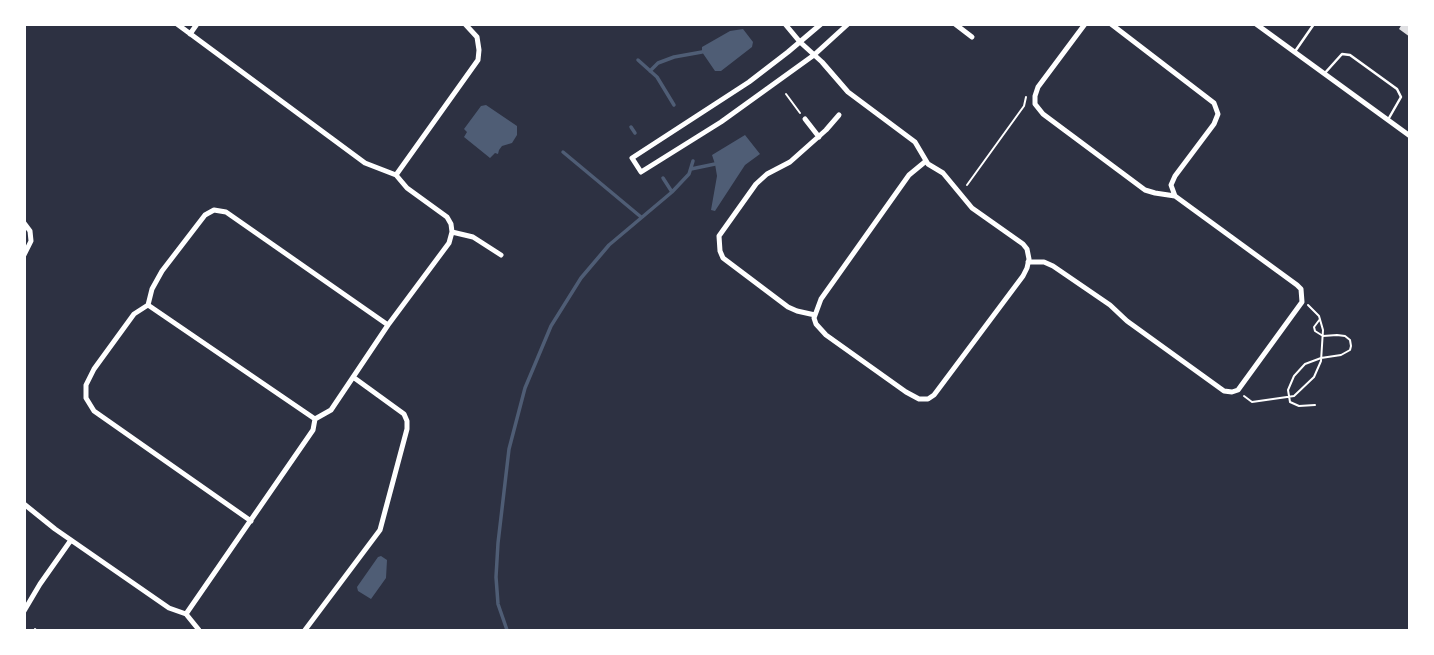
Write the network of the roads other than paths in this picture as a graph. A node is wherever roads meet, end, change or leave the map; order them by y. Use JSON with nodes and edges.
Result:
{"nodes":[{"id":1,"x":177,"y":24,"type":"edge"},
{"id":2,"x":197,"y":24,"type":"edge"},
{"id":3,"x":465,"y":24,"type":"edge"},
{"id":4,"x":785,"y":24,"type":"edge"},
{"id":5,"x":821,"y":24,"type":"edge"},
{"id":6,"x":848,"y":24,"type":"edge"},
{"id":7,"x":1084,"y":24,"type":"edge"},
{"id":8,"x":1111,"y":24,"type":"edge"},
{"id":9,"x":1256,"y":24,"type":"edge"},
{"id":10,"x":1314,"y":24,"type":"edge"},
{"id":11,"x":956,"y":25,"type":"edge"},
{"id":12,"x":190,"y":34,"type":"junction"},
{"id":13,"x":972,"y":37,"type":"dead end"},
{"id":14,"x":800,"y":42,"type":"junction"},
{"id":15,"x":1294,"y":52,"type":"junction"},
{"id":16,"x":814,"y":55,"type":"junction"},
{"id":17,"x":1324,"y":74,"type":"junction"},
{"id":18,"x":839,"y":115,"type":"dead end"},
{"id":19,"x":805,"y":119,"type":"road end"},
{"id":20,"x":1388,"y":120,"type":"junction"},
{"id":21,"x":819,"y":136,"type":"junction"},
{"id":22,"x":1409,"y":136,"type":"edge"},
{"id":23,"x":926,"y":161,"type":"junction"},
{"id":24,"x":396,"y":175,"type":"junction"},
{"id":25,"x":1175,"y":196,"type":"junction"},
{"id":26,"x":24,"y":223,"type":"edge"},
{"id":27,"x":452,"y":232,"type":"junction"},
{"id":28,"x":24,"y":255,"type":"edge"},
{"id":29,"x":501,"y":255,"type":"dead end"},
{"id":30,"x":1028,"y":261,"type":"junction"},
{"id":31,"x":148,"y":306,"type":"junction"},
{"id":32,"x":815,"y":315,"type":"junction"},
{"id":33,"x":388,"y":325,"type":"junction"},
{"id":34,"x":353,"y":377,"type":"junction"},
{"id":35,"x":315,"y":419,"type":"junction"},
{"id":36,"x":24,"y":504,"type":"edge"},
{"id":37,"x":251,"y":521,"type":"junction"},
{"id":38,"x":71,"y":540,"type":"junction"},
{"id":39,"x":24,"y":611,"type":"edge"},
{"id":40,"x":186,"y":614,"type":"junction"},
{"id":41,"x":199,"y":631,"type":"edge"},
{"id":42,"x":306,"y":631,"type":"edge"}],
"edges":[{"from":1,"to":12,"type":"street"},
{"from":2,"to":12,"type":"street"},
{"from":3,"to":24,"type":"street"},
{"from":4,"to":14,"type":"street"},
{"from":5,"to":14,"type":"street"},
{"from":6,"to":16,"type":"street"},
{"from":7,"to":25,"type":"street"},
{"from":8,"to":25,"type":"street"},
{"from":9,"to":15,"type":"street"},
{"from":10,"to":15,"type":"lane"},
{"from":11,"to":13,"type":"street"},
{"from":12,"to":24,"type":"street"},
{"from":14,"to":16,"type":"street"},
{"from":14,"to":16,"type":"street"},
{"from":15,"to":17,"type":"street"},
{"from":16,"to":23,"type":"street"},
{"from":17,"to":20,"type":"street"},
{"from":17,"to":20,"type":"lane"},
{"from":18,"to":21,"type":"street"},
{"from":19,"to":21,"type":"street"},
{"from":20,"to":22,"type":"street"},
{"from":21,"to":32,"type":"street"},
{"from":23,"to":30,"type":"street"},
{"from":23,"to":32,"type":"street"},
{"from":24,"to":27,"type":"street"},
{"from":25,"to":30,"type":"street"},
{"from":26,"to":28,"type":"street"},
{"from":27,"to":29,"type":"street"},
{"from":27,"to":33,"type":"street"},
{"from":30,"to":32,"type":"street"},
{"from":31,"to":33,"type":"street"},
{"from":31,"to":35,"type":"street"},
{"from":31,"to":37,"type":"street"},
{"from":33,"to":34,"type":"street"},
{"from":34,"to":35,"type":"street"},
{"from":34,"to":42,"type":"street"},
{"from":35,"to":37,"type":"street"},
{"from":36,"to":38,"type":"street"},
{"from":37,"to":40,"type":"street"},
{"from":38,"to":39,"type":"street"},
{"from":38,"to":40,"type":"street"},
{"from":40,"to":41,"type":"street"}]}
